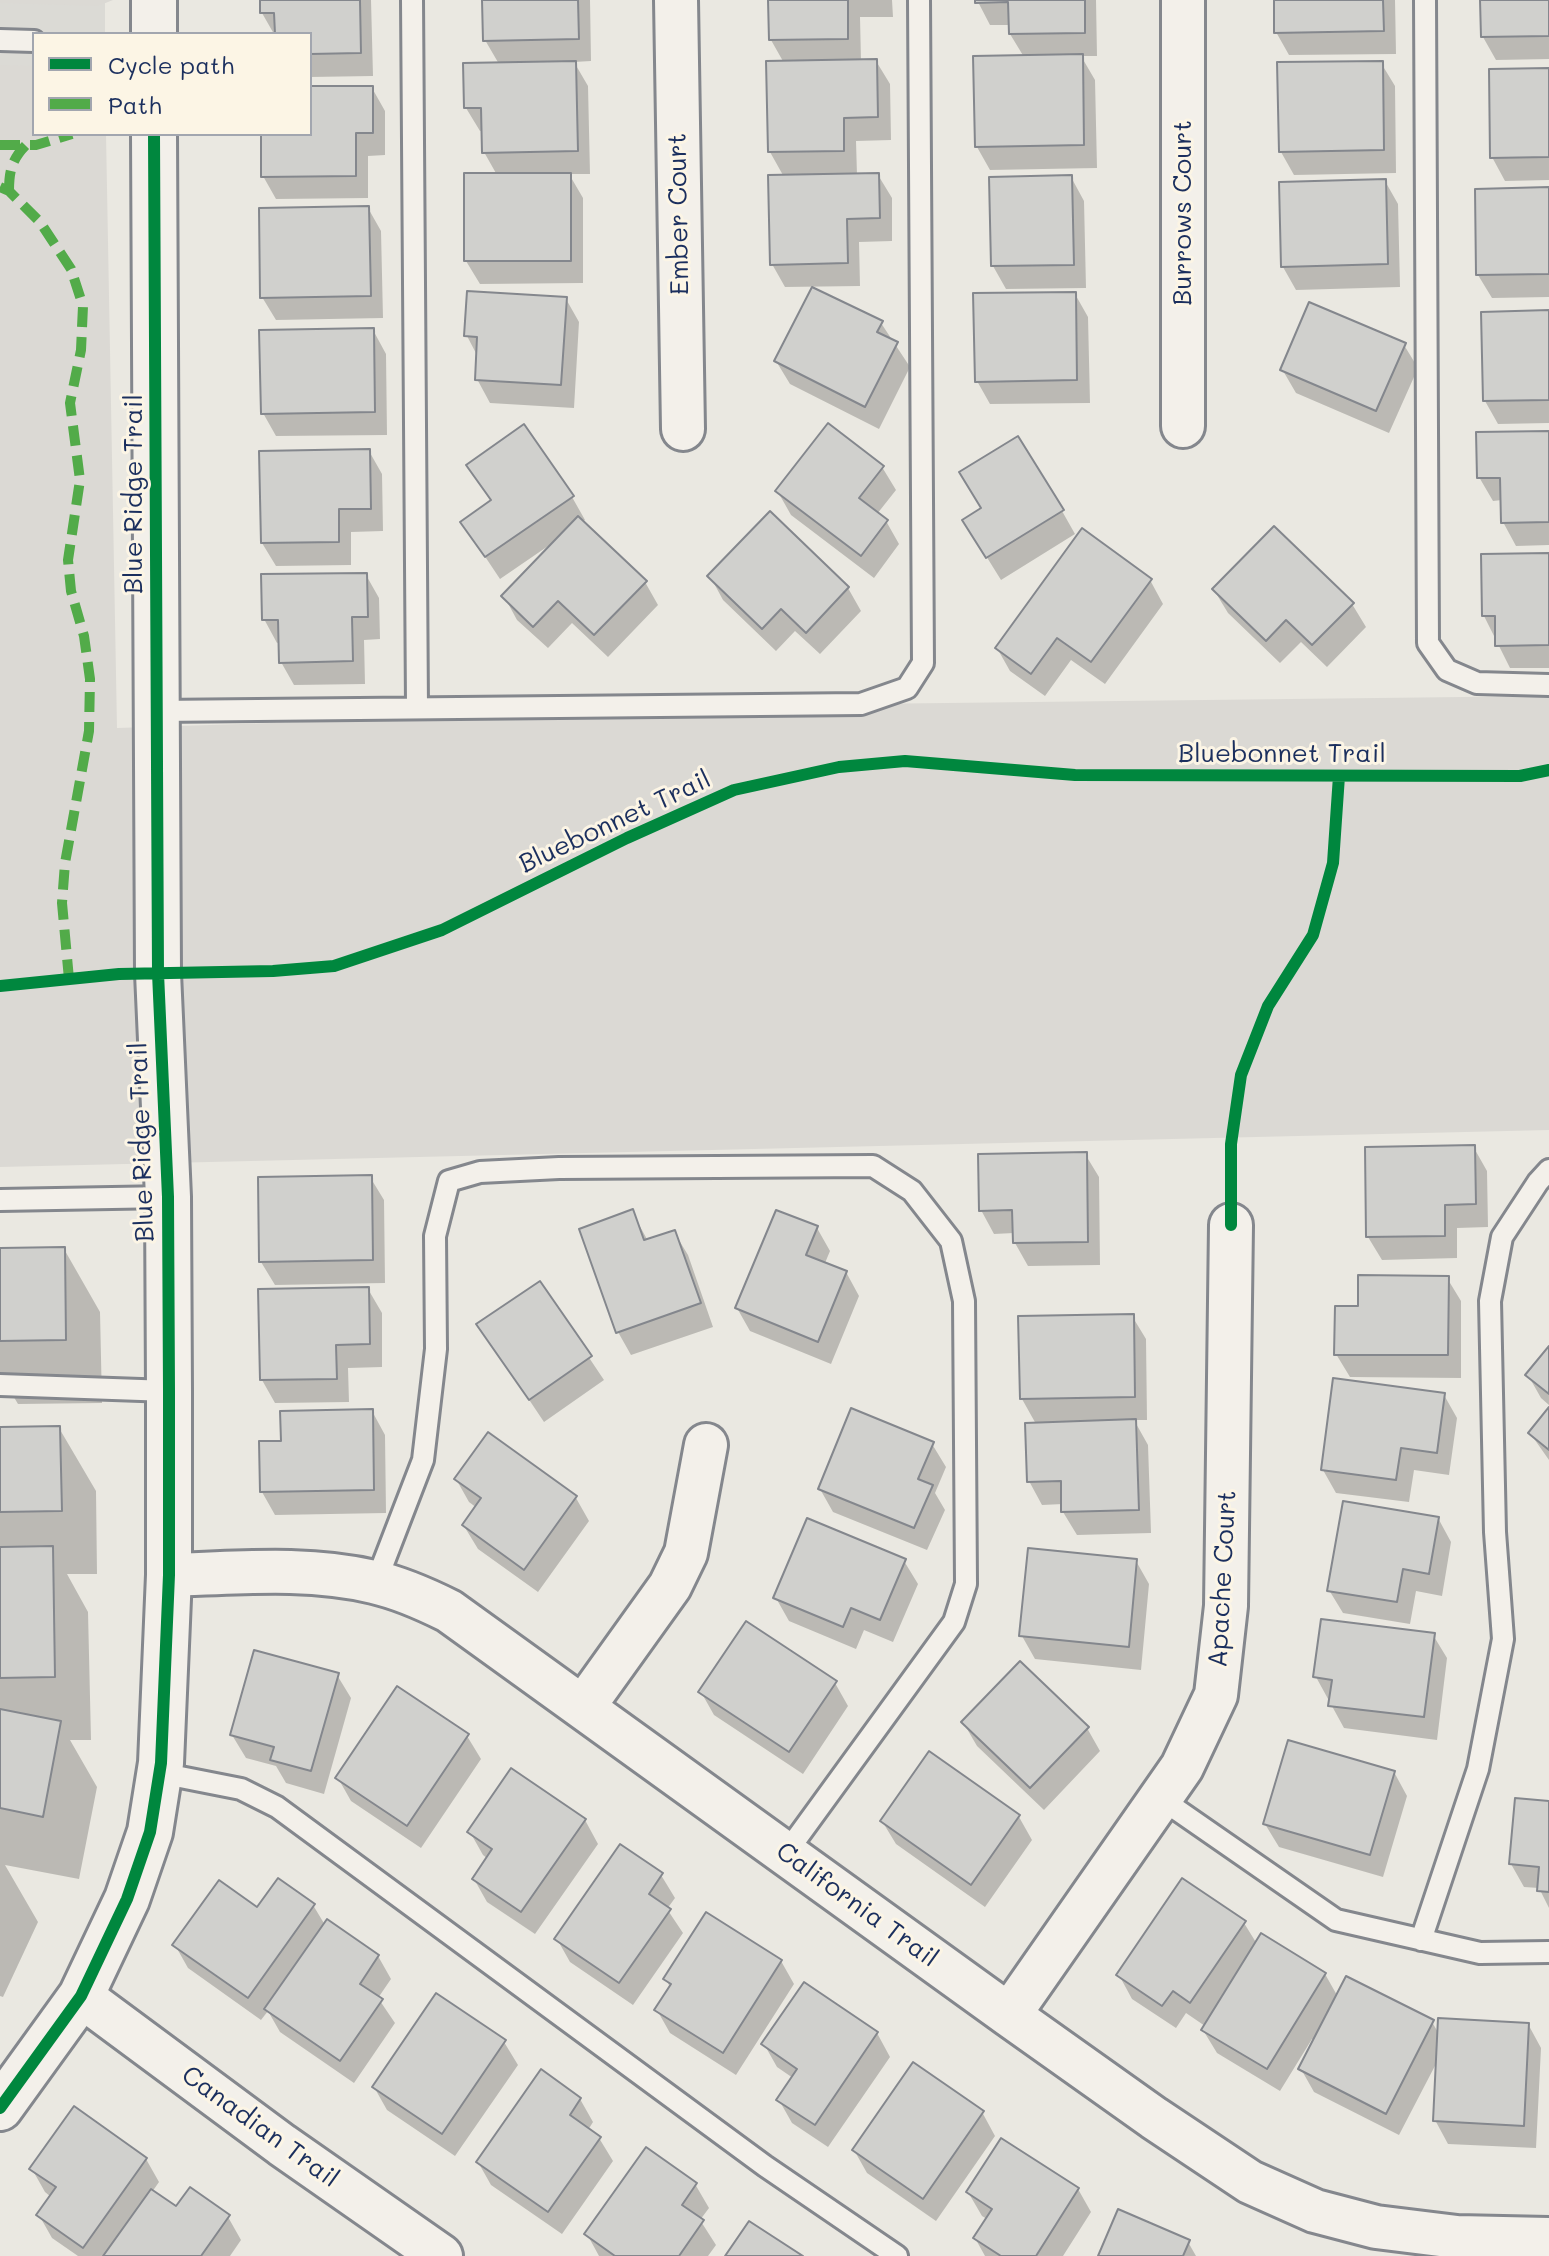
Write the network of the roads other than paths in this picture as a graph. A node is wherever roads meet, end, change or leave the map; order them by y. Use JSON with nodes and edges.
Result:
{"nodes":[{"id":1,"x":154,"y":0,"type":"edge"},
{"id":2,"x":412,"y":0,"type":"edge"},
{"id":3,"x":676,"y":0,"type":"edge"},
{"id":4,"x":919,"y":0,"type":"edge"},
{"id":5,"x":1183,"y":0,"type":"edge"},
{"id":6,"x":1425,"y":0,"type":"edge"},
{"id":7,"x":154,"y":32,"type":"edge"},
{"id":8,"x":0,"y":40,"type":"edge"},
{"id":9,"x":32,"y":41,"type":"edge"},
{"id":10,"x":154,"y":136,"type":"edge"},
{"id":11,"x":1183,"y":426,"type":"dead end"},
{"id":12,"x":683,"y":429,"type":"dead end"},
{"id":13,"x":1549,"y":685,"type":"edge"},
{"id":14,"x":417,"y":706,"type":"junction"},
{"id":15,"x":157,"y":711,"type":"junction"},
{"id":16,"x":1549,"y":1170,"type":"edge"},
{"id":17,"x":168,"y":1197,"type":"junction"},
{"id":18,"x":0,"y":1200,"type":"edge"},
{"id":19,"x":1231,"y":1225,"type":"dead end"},
{"id":20,"x":0,"y":1385,"type":"edge"},
{"id":21,"x":169,"y":1391,"type":"junction"},
{"id":22,"x":706,"y":1445,"type":"dead end"},
{"id":23,"x":169,"y":1575,"type":"junction"},
{"id":24,"x":376,"y":1582,"type":"junction"},
{"id":25,"x":584,"y":1706,"type":"junction"},
{"id":26,"x":160,"y":1773,"type":"junction"},
{"id":27,"x":1160,"y":1798,"type":"junction"},
{"id":28,"x":786,"y":1853,"type":"junction"},
{"id":29,"x":1421,"y":1940,"type":"junction"},
{"id":30,"x":1549,"y":1952,"type":"edge"},
{"id":31,"x":81,"y":1996,"type":"junction"},
{"id":32,"x":1009,"y":2015,"type":"junction"},
{"id":33,"x":0,"y":2108,"type":"edge"},
{"id":34,"x":1549,"y":2239,"type":"edge"},
{"id":35,"x":441,"y":2256,"type":"edge"},
{"id":36,"x":897,"y":2256,"type":"edge"}],
"edges":[{"from":1,"to":7,"type":"street"},
{"from":2,"to":14,"type":"lane"},
{"from":3,"to":12,"type":"street","name":"Ember Court"},
{"from":4,"to":14,"type":"lane"},
{"from":5,"to":11,"type":"street","name":"Burrows Court"},
{"from":6,"to":13,"type":"lane"},
{"from":8,"to":9,"type":"lane"},
{"from":10,"to":15,"type":"street","name":"Blue Ridge Trail"},
{"from":14,"to":15,"type":"lane"},
{"from":15,"to":17,"type":"street","name":"Blue Ridge Trail"},
{"from":16,"to":29,"type":"lane"},
{"from":17,"to":18,"type":"lane"},
{"from":17,"to":21,"type":"street","name":"Blue Ridge Trail"},
{"from":19,"to":27,"type":"street","name":"Apache Court"},
{"from":20,"to":21,"type":"lane"},
{"from":21,"to":23,"type":"street","name":"Blue Ridge Trail"},
{"from":22,"to":25,"type":"street"},
{"from":23,"to":24,"type":"street","name":"California Trail"},
{"from":23,"to":26,"type":"street","name":"Blue Ridge Trail"},
{"from":24,"to":25,"type":"street","name":"California Trail"},
{"from":24,"to":28,"type":"lane"},
{"from":25,"to":28,"type":"street","name":"California Trail"},
{"from":26,"to":31,"type":"street","name":"Blue Ridge Trail"},
{"from":26,"to":36,"type":"lane"},
{"from":27,"to":29,"type":"lane"},
{"from":27,"to":32,"type":"street","name":"Apache Court"},
{"from":28,"to":32,"type":"street","name":"California Trail"},
{"from":29,"to":30,"type":"lane"},
{"from":31,"to":33,"type":"street","name":"Blue Ridge Trail"},
{"from":31,"to":35,"type":"street","name":"Canadian Trail"},
{"from":32,"to":34,"type":"street","name":"California Trail"}]}
